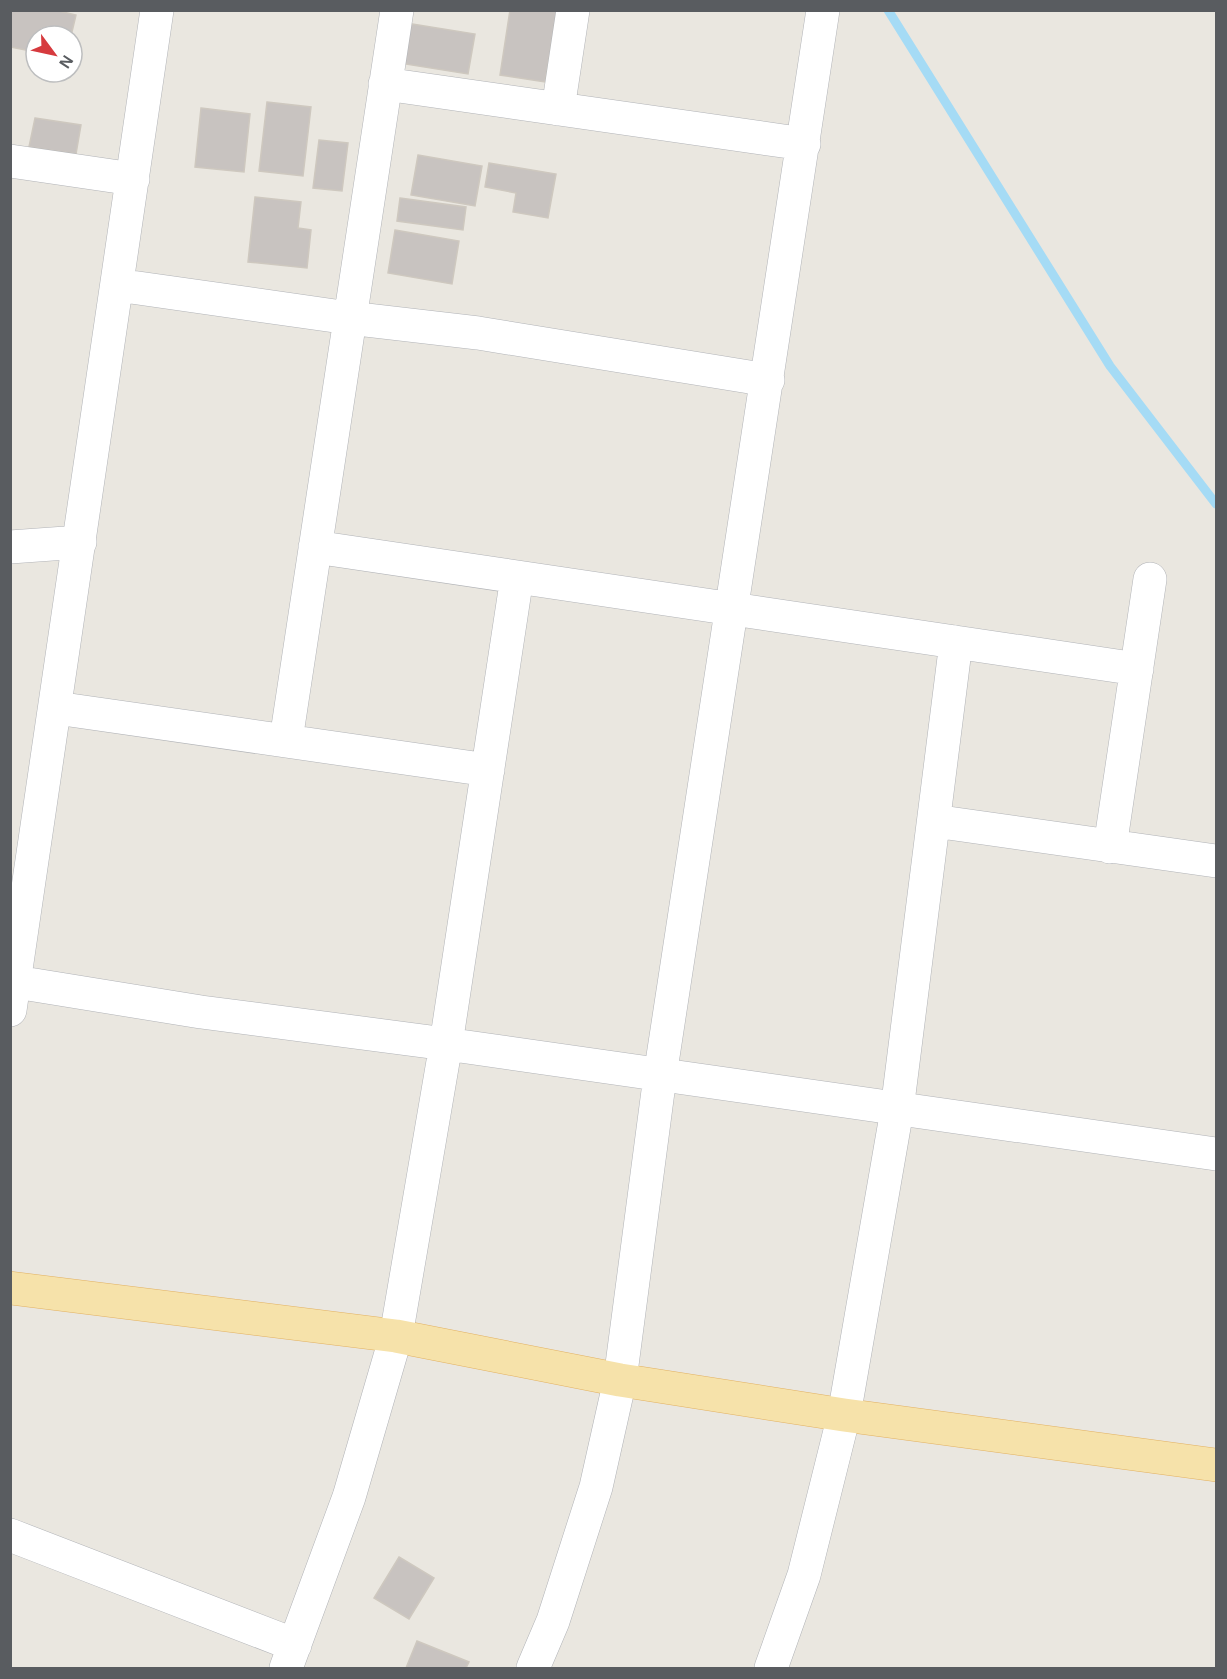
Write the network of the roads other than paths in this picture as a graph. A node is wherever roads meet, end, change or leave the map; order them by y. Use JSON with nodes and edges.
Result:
{"nodes":[{"id":1,"x":157,"y":10,"type":"edge"},
{"id":2,"x":396,"y":10,"type":"edge"},
{"id":3,"x":573,"y":10,"type":"edge"},
{"id":4,"x":823,"y":10,"type":"edge"},
{"id":5,"x":385,"y":84,"type":"junction"},
{"id":6,"x":558,"y":110,"type":"junction"},
{"id":7,"x":804,"y":144,"type":"junction"},
{"id":8,"x":10,"y":161,"type":"edge"},
{"id":9,"x":133,"y":179,"type":"junction"},
{"id":10,"x":117,"y":285,"type":"junction"},
{"id":11,"x":349,"y":318,"type":"junction"},
{"id":12,"x":768,"y":380,"type":"junction"},
{"id":13,"x":80,"y":542,"type":"junction"},
{"id":14,"x":10,"y":547,"type":"edge"},
{"id":15,"x":315,"y":547,"type":"junction"},
{"id":16,"x":518,"y":577,"type":"junction"},
{"id":17,"x":1150,"y":579,"type":"dead end"},
{"id":18,"x":732,"y":608,"type":"junction"},
{"id":19,"x":956,"y":642,"type":"junction"},
{"id":20,"x":1137,"y":669,"type":"junction"},
{"id":21,"x":56,"y":708,"type":"junction"},
{"id":22,"x":286,"y":740,"type":"junction"},
{"id":23,"x":488,"y":770,"type":"junction"},
{"id":24,"x":934,"y":821,"type":"junction"},
{"id":25,"x":1110,"y":847,"type":"junction"},
{"id":26,"x":1216,"y":861,"type":"edge"},
{"id":27,"x":13,"y":996,"type":"edge"},
{"id":28,"x":446,"y":1044,"type":"junction"},
{"id":29,"x":660,"y":1076,"type":"junction"},
{"id":30,"x":897,"y":1110,"type":"junction"},
{"id":31,"x":1216,"y":1154,"type":"edge"},
{"id":32,"x":10,"y":1288,"type":"edge"},
{"id":33,"x":396,"y":1336,"type":"junction"},
{"id":34,"x":620,"y":1380,"type":"junction"},
{"id":35,"x":844,"y":1415,"type":"junction"},
{"id":36,"x":1216,"y":1465,"type":"edge"},
{"id":37,"x":10,"y":1535,"type":"edge"},
{"id":38,"x":291,"y":1657,"type":"edge"},
{"id":39,"x":533,"y":1668,"type":"edge"},
{"id":40,"x":771,"y":1668,"type":"edge"}],
"edges":[{"from":1,"to":9,"type":"street"},
{"from":2,"to":5,"type":"street"},
{"from":3,"to":6,"type":"street"},
{"from":4,"to":7,"type":"street"},
{"from":5,"to":6,"type":"street"},
{"from":5,"to":11,"type":"street"},
{"from":6,"to":7,"type":"street"},
{"from":7,"to":12,"type":"street"},
{"from":8,"to":9,"type":"street"},
{"from":9,"to":10,"type":"street"},
{"from":10,"to":11,"type":"street"},
{"from":10,"to":13,"type":"street"},
{"from":11,"to":12,"type":"street"},
{"from":11,"to":15,"type":"street"},
{"from":12,"to":18,"type":"street"},
{"from":13,"to":14,"type":"street"},
{"from":13,"to":21,"type":"street"},
{"from":15,"to":16,"type":"street"},
{"from":15,"to":22,"type":"street"},
{"from":16,"to":18,"type":"street"},
{"from":16,"to":23,"type":"street"},
{"from":17,"to":20,"type":"street"},
{"from":18,"to":19,"type":"street"},
{"from":18,"to":29,"type":"street"},
{"from":19,"to":20,"type":"street"},
{"from":19,"to":24,"type":"street"},
{"from":20,"to":25,"type":"street"},
{"from":21,"to":22,"type":"street"},
{"from":21,"to":27,"type":"street"},
{"from":22,"to":23,"type":"street"},
{"from":23,"to":28,"type":"street"},
{"from":24,"to":25,"type":"street"},
{"from":24,"to":30,"type":"street"},
{"from":25,"to":26,"type":"street"},
{"from":27,"to":28,"type":"street"},
{"from":28,"to":29,"type":"street"},
{"from":28,"to":33,"type":"street"},
{"from":29,"to":30,"type":"street"},
{"from":29,"to":34,"type":"street"},
{"from":30,"to":31,"type":"street"},
{"from":30,"to":35,"type":"street"},
{"from":32,"to":33,"type":"main road"},
{"from":33,"to":34,"type":"main road"},
{"from":33,"to":38,"type":"street"},
{"from":34,"to":35,"type":"main road"},
{"from":34,"to":39,"type":"street"},
{"from":35,"to":36,"type":"main road"},
{"from":35,"to":40,"type":"street"},
{"from":37,"to":38,"type":"street"}]}
